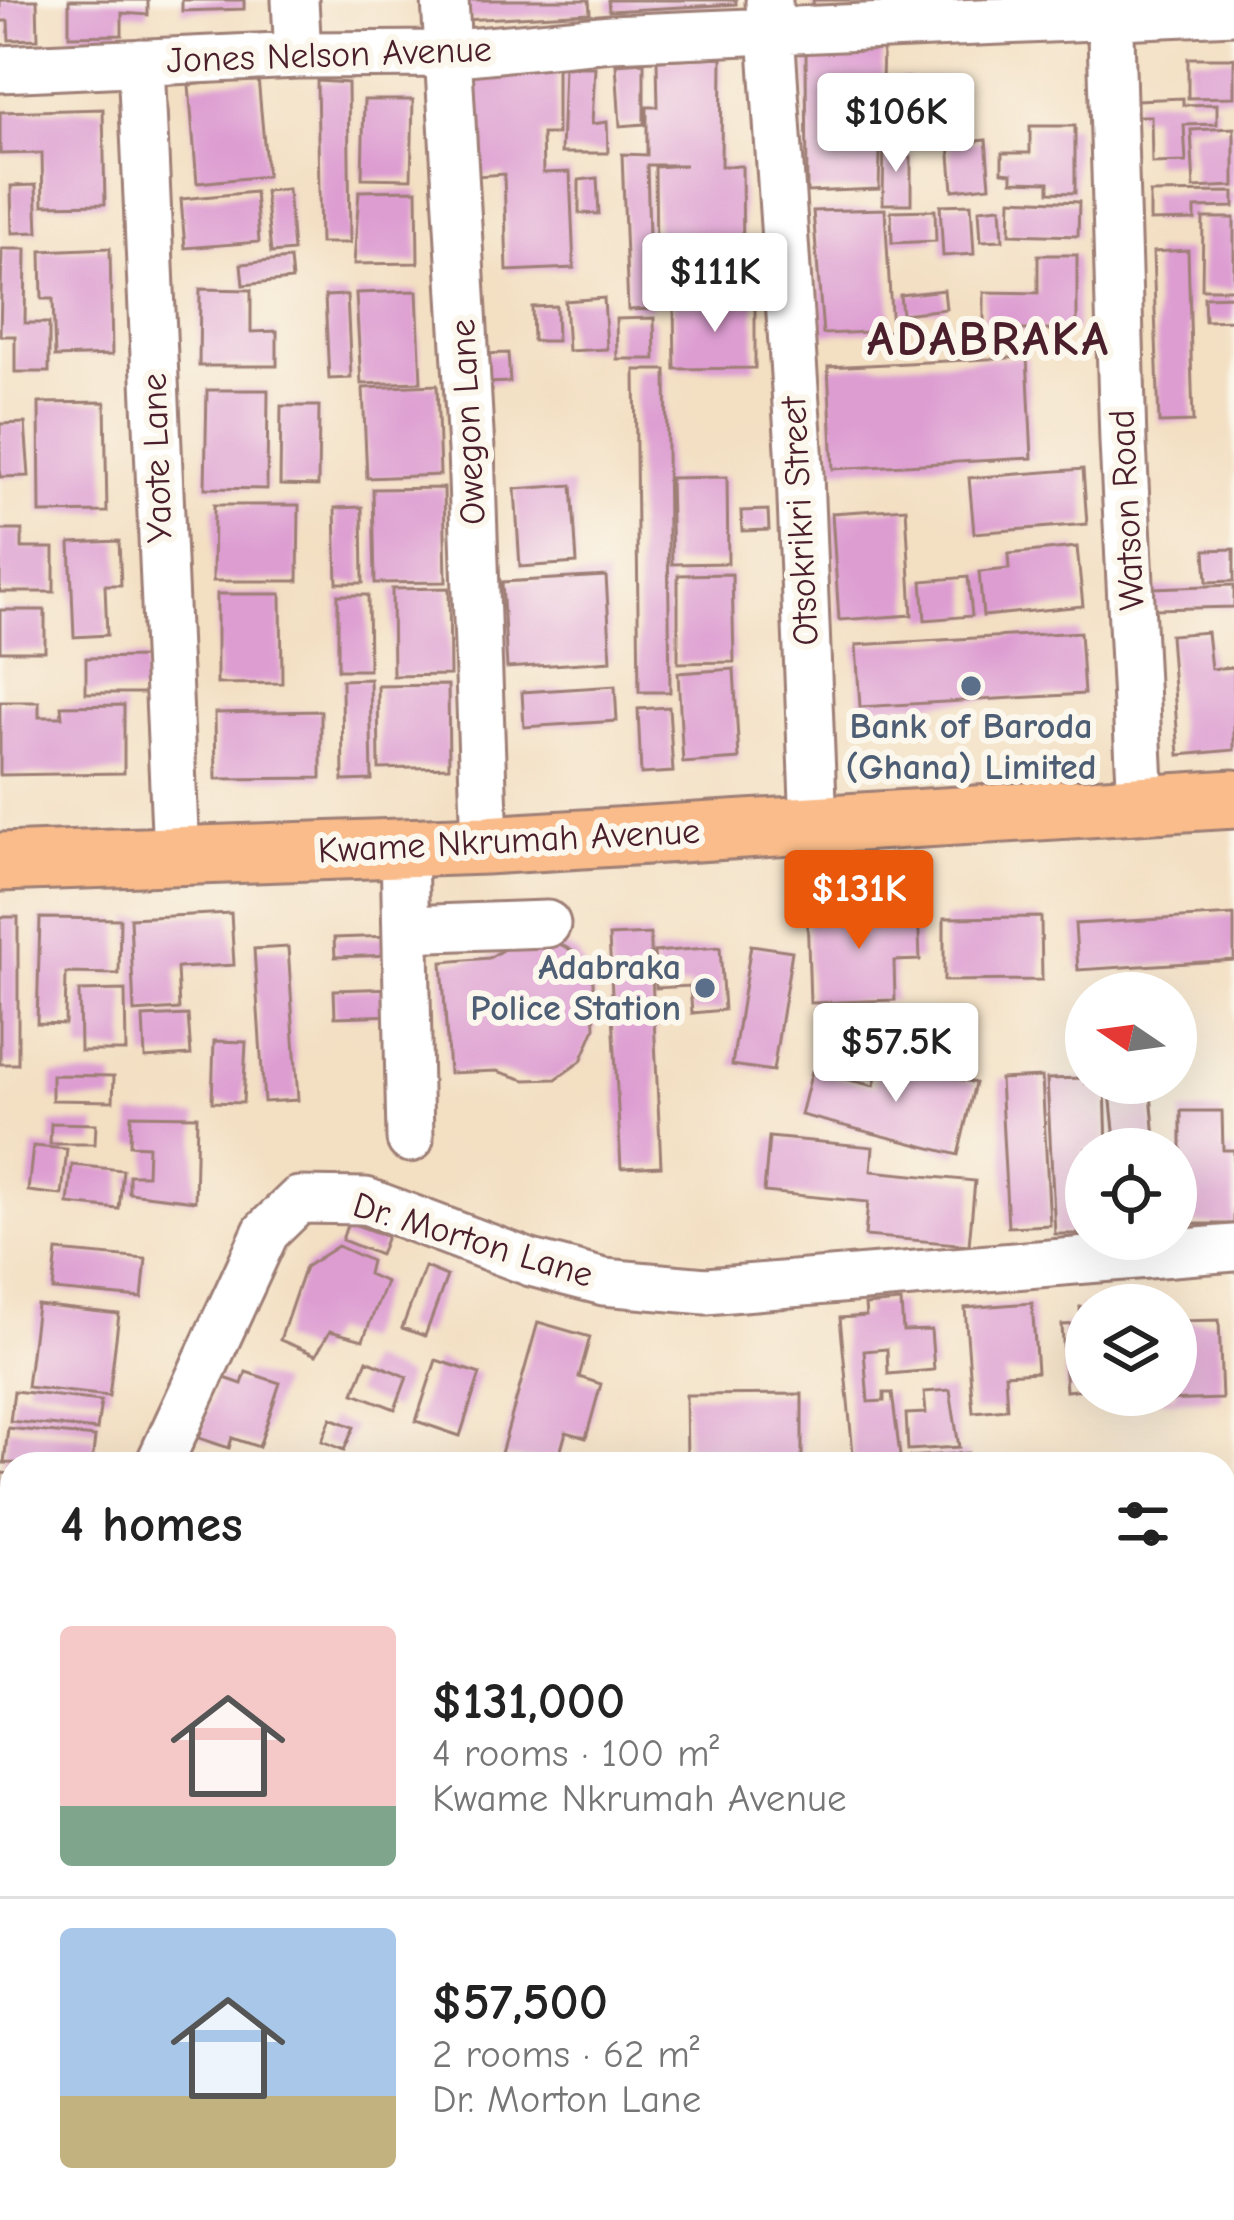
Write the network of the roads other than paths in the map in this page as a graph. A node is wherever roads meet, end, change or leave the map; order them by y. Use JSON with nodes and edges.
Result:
{"nodes":[{"id":1,"x":295,"y":0,"type":"edge"},
{"id":2,"x":445,"y":0,"type":"edge"},
{"id":3,"x":1111,"y":7,"type":"edge"},
{"id":4,"x":1234,"y":11,"type":"edge"},
{"id":5,"x":769,"y":16,"type":"edge"},
{"id":6,"x":446,"y":54,"type":"junction"},
{"id":7,"x":298,"y":55,"type":"junction"},
{"id":8,"x":141,"y":62,"type":"junction"},
{"id":9,"x":0,"y":69,"type":"edge"},
{"id":10,"x":1234,"y":800,"type":"edge"},
{"id":11,"x":1142,"y":804,"type":"junction"},
{"id":12,"x":814,"y":826,"type":"junction"},
{"id":13,"x":485,"y":844,"type":"junction"},
{"id":14,"x":404,"y":847,"type":"junction"},
{"id":15,"x":176,"y":854,"type":"junction"},
{"id":16,"x":0,"y":862,"type":"edge"},
{"id":17,"x":547,"y":924,"type":"dead end"},
{"id":18,"x":406,"y":929,"type":"junction"},
{"id":19,"x":410,"y":1139,"type":"dead end"},
{"id":20,"x":1234,"y":1248,"type":"edge"},
{"id":21,"x":165,"y":1452,"type":"edge"}],
"edges":[{"from":1,"to":7,"type":"street"},
{"from":2,"to":6,"type":"street","name":"Owegon Lane"},
{"from":3,"to":4,"type":"street","name":"Jones Nelson Avenue"},
{"from":3,"to":5,"type":"street","name":"Jones Nelson Avenue"},
{"from":3,"to":11,"type":"street","name":"Watson Road"},
{"from":5,"to":6,"type":"street","name":"Jones Nelson Avenue"},
{"from":5,"to":12,"type":"street","name":"Otsokrikri Street"},
{"from":6,"to":7,"type":"street","name":"Jones Nelson Avenue"},
{"from":6,"to":13,"type":"street","name":"Owegon Lane"},
{"from":7,"to":8,"type":"street","name":"Jones Nelson Avenue"},
{"from":8,"to":9,"type":"street","name":"Jones Nelson Avenue"},
{"from":8,"to":15,"type":"street","name":"Yaote Lane"},
{"from":10,"to":11,"type":"main road","name":"Kwame Nkrumah Avenue"},
{"from":11,"to":12,"type":"main road","name":"Kwame Nkrumah Avenue"},
{"from":12,"to":13,"type":"main road","name":"Kwame Nkrumah Avenue"},
{"from":13,"to":14,"type":"main road","name":"Kwame Nkrumah Avenue"},
{"from":14,"to":15,"type":"main road","name":"Kwame Nkrumah Avenue"},
{"from":14,"to":18,"type":"street"},
{"from":15,"to":16,"type":"main road","name":"Kwame Nkrumah Avenue"},
{"from":17,"to":18,"type":"street"},
{"from":18,"to":19,"type":"street"},
{"from":20,"to":21,"type":"street","name":"Dr. Morton Lane"}]}
